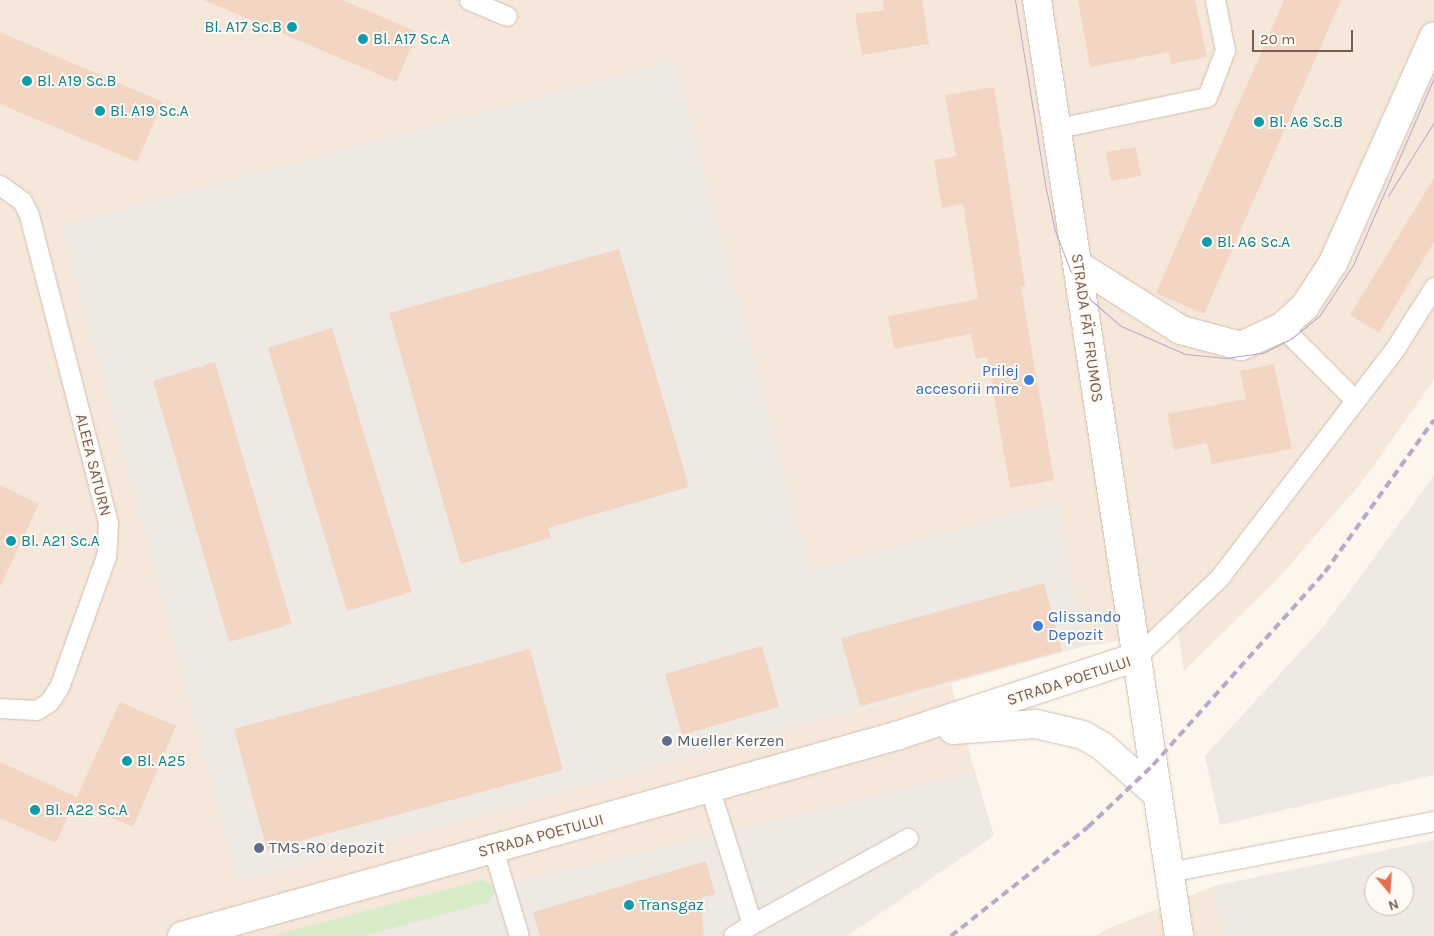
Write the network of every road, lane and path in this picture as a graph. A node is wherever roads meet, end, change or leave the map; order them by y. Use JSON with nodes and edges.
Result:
{"nodes":[{"id":1,"x":469,"y":0,"type":"edge"},
{"id":2,"x":1037,"y":0,"type":"edge"},
{"id":3,"x":1215,"y":0,"type":"edge"},
{"id":4,"x":508,"y":16,"type":"dead end"},
{"id":5,"x":1434,"y":36,"type":"edge"},
{"id":6,"x":1058,"y":128,"type":"junction"},
{"id":7,"x":0,"y":185,"type":"edge"},
{"id":8,"x":1078,"y":265,"type":"junction"},
{"id":9,"x":1434,"y":287,"type":"edge"},
{"id":10,"x":1282,"y":327,"type":"junction"},
{"id":11,"x":1355,"y":400,"type":"junction"},
{"id":12,"x":1136,"y":657,"type":"junction"},
{"id":13,"x":0,"y":708,"type":"edge"},
{"id":14,"x":899,"y":735,"type":"junction"},
{"id":15,"x":710,"y":790,"type":"junction"},
{"id":16,"x":1158,"y":795,"type":"junction"},
{"id":17,"x":1434,"y":821,"type":"edge"},
{"id":18,"x":908,"y":838,"type":"dead end"},
{"id":19,"x":493,"y":849,"type":"junction"},
{"id":20,"x":1169,"y":872,"type":"junction"},
{"id":21,"x":752,"y":924,"type":"junction"},
{"id":22,"x":515,"y":935,"type":"edge"},
{"id":23,"x":182,"y":936,"type":"edge"},
{"id":24,"x":733,"y":936,"type":"edge"},
{"id":25,"x":1180,"y":936,"type":"edge"}],
"edges":[{"from":1,"to":4,"type":"lane"},
{"from":2,"to":6,"type":"street","name":"STRADA FĂT FRUMOS"},
{"from":3,"to":6,"type":"lane"},
{"from":5,"to":10,"type":"street"},
{"from":6,"to":8,"type":"street","name":"STRADA FĂT FRUMOS"},
{"from":7,"to":13,"type":"lane","name":"ALEEA SATURN"},
{"from":8,"to":10,"type":"street"},
{"from":8,"to":12,"type":"street","name":"STRADA FĂT FRUMOS"},
{"from":9,"to":11,"type":"lane"},
{"from":10,"to":11,"type":"lane"},
{"from":11,"to":12,"type":"lane"},
{"from":12,"to":14,"type":"street","name":"STRADA POETULUI"},
{"from":12,"to":16,"type":"street","name":"STRADA POETULUI"},
{"from":14,"to":15,"type":"street","name":"STRADA POETULUI"},
{"from":14,"to":16,"type":"street","name":"STRADA POETULUI"},
{"from":15,"to":19,"type":"street","name":"STRADA POETULUI"},
{"from":15,"to":21,"type":"lane"},
{"from":16,"to":20,"type":"street","name":"STRADA POETULUI"},
{"from":17,"to":20,"type":"lane"},
{"from":18,"to":21,"type":"lane"},
{"from":19,"to":22,"type":"lane"},
{"from":19,"to":23,"type":"street","name":"STRADA POETULUI"},
{"from":20,"to":25,"type":"street","name":"STRADA POETULUI"},
{"from":21,"to":24,"type":"lane"}]}
